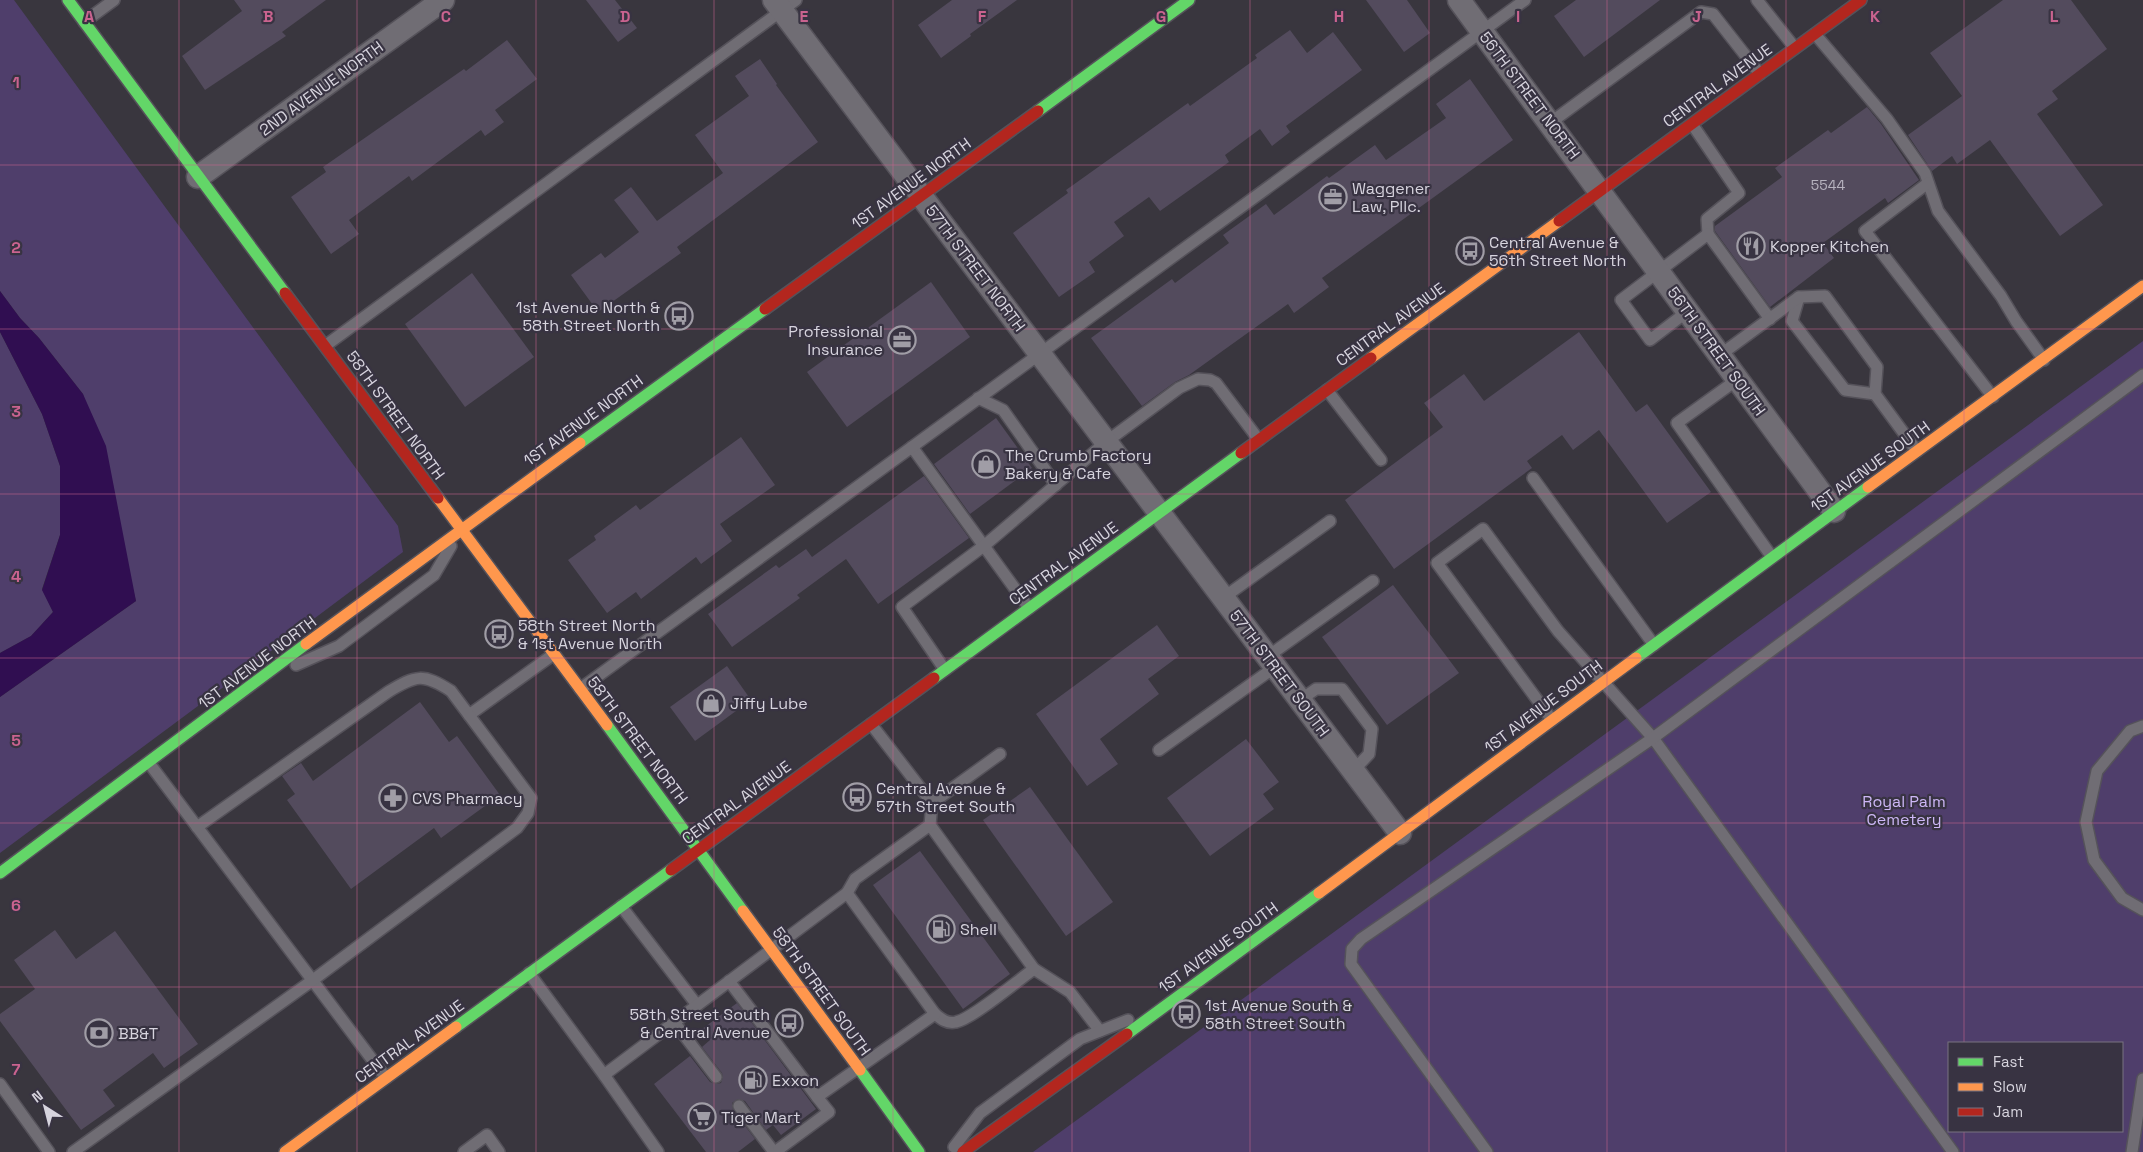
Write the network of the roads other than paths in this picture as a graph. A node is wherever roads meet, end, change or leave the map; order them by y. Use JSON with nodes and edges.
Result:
{"nodes":[{"id":1,"x":68,"y":0,"type":"edge"},
{"id":2,"x":114,"y":0,"type":"edge"},
{"id":3,"x":443,"y":0,"type":"edge"},
{"id":4,"x":1188,"y":0,"type":"edge"},
{"id":5,"x":1459,"y":0,"type":"edge"},
{"id":6,"x":1525,"y":0,"type":"edge"},
{"id":7,"x":1757,"y":0,"type":"edge"},
{"id":8,"x":1861,"y":0,"type":"edge"},
{"id":9,"x":784,"y":4,"type":"edge"},
{"id":10,"x":84,"y":22,"type":"junction"},
{"id":11,"x":1482,"y":31,"type":"junction"},
{"id":12,"x":1815,"y":34,"type":"junction"},
{"id":13,"x":1795,"y":48,"type":"junction"},
{"id":14,"x":1760,"y":74,"type":"junction"},
{"id":15,"x":1550,"y":123,"type":"junction"},
{"id":16,"x":1692,"y":124,"type":"junction"},
{"id":17,"x":198,"y":177,"type":"junction"},
{"id":18,"x":1926,"y":178,"type":"junction"},
{"id":19,"x":1600,"y":191,"type":"junction"},
{"id":20,"x":922,"y":196,"type":"junction"},
{"id":21,"x":1708,"y":234,"type":"junction"},
{"id":22,"x":1659,"y":271,"type":"junction"},
{"id":23,"x":2143,"y":286,"type":"edge"},
{"id":24,"x":1799,"y":297,"type":"junction"},
{"id":25,"x":1688,"y":311,"type":"junction"},
{"id":26,"x":1770,"y":318,"type":"junction"},
{"id":27,"x":325,"y":346,"type":"junction"},
{"id":28,"x":1039,"y":353,"type":"junction"},
{"id":29,"x":1720,"y":355,"type":"junction"},
{"id":30,"x":2044,"y":360,"type":"junction"},
{"id":31,"x":2143,"y":375,"type":"edge"},
{"id":32,"x":1738,"y":379,"type":"junction"},
{"id":33,"x":1328,"y":390,"type":"junction"},
{"id":34,"x":1875,"y":394,"type":"junction"},
{"id":35,"x":1993,"y":397,"type":"junction"},
{"id":36,"x":978,"y":398,"type":"junction"},
{"id":37,"x":1260,"y":440,"type":"junction"},
{"id":38,"x":1106,"y":442,"type":"junction"},
{"id":39,"x":912,"y":447,"type":"junction"},
{"id":40,"x":1917,"y":452,"type":"junction"},
{"id":41,"x":1381,"y":460,"type":"dead end"},
{"id":42,"x":1534,"y":478,"type":"dead end"},
{"id":43,"x":1056,"y":485,"type":"junction"},
{"id":44,"x":1834,"y":511,"type":"junction"},
{"id":45,"x":1159,"y":513,"type":"junction"},
{"id":46,"x":1330,"y":521,"type":"dead end"},
{"id":47,"x":460,"y":529,"type":"junction"},
{"id":48,"x":985,"y":545,"type":"junction"},
{"id":49,"x":1772,"y":557,"type":"junction"},
{"id":50,"x":1373,"y":581,"type":"dead end"},
{"id":51,"x":1223,"y":598,"type":"junction"},
{"id":52,"x":1029,"y":608,"type":"junction"},
{"id":53,"x":1654,"y":645,"type":"junction"},
{"id":54,"x":554,"y":654,"type":"junction"},
{"id":55,"x":1271,"y":662,"type":"junction"},
{"id":56,"x":945,"y":670,"type":"junction"},
{"id":57,"x":1603,"y":682,"type":"junction"},
{"id":58,"x":252,"y":686,"type":"junction"},
{"id":59,"x":580,"y":689,"type":"junction"},
{"id":60,"x":1300,"y":700,"type":"junction"},
{"id":61,"x":469,"y":715,"type":"junction"},
{"id":62,"x":1552,"y":720,"type":"junction"},
{"id":63,"x":871,"y":724,"type":"junction"},
{"id":64,"x":2143,"y":726,"type":"edge"},
{"id":65,"x":1653,"y":738,"type":"junction"},
{"id":66,"x":1159,"y":750,"type":"dead end"},
{"id":67,"x":1000,"y":754,"type":"dead end"},
{"id":68,"x":149,"y":763,"type":"junction"},
{"id":69,"x":1353,"y":771,"type":"junction"},
{"id":70,"x":932,"y":803,"type":"junction"},
{"id":71,"x":930,"y":825,"type":"junction"},
{"id":72,"x":197,"y":827,"type":"junction"},
{"id":73,"x":1400,"y":833,"type":"junction"},
{"id":74,"x":700,"y":849,"type":"junction"},
{"id":75,"x":0,"y":873,"type":"edge"},
{"id":76,"x":847,"y":893,"type":"junction"},
{"id":77,"x":621,"y":906,"type":"junction"},
{"id":78,"x":2143,"y":910,"type":"edge"},
{"id":79,"x":771,"y":948,"type":"junction"},
{"id":80,"x":1034,"y":969,"type":"junction"},
{"id":81,"x":530,"y":973,"type":"junction"},
{"id":82,"x":313,"y":980,"type":"junction"},
{"id":83,"x":728,"y":981,"type":"junction"},
{"id":84,"x":1169,"y":1003,"type":"junction"},
{"id":85,"x":697,"y":1005,"type":"junction"},
{"id":86,"x":935,"y":1014,"type":"junction"},
{"id":87,"x":674,"y":1022,"type":"junction"},
{"id":88,"x":1100,"y":1031,"type":"junction"},
{"id":89,"x":859,"y":1069,"type":"junction"},
{"id":90,"x":604,"y":1075,"type":"junction"},
{"id":91,"x":716,"y":1077,"type":"dead end"},
{"id":92,"x":386,"y":1078,"type":"junction"},
{"id":93,"x":2143,"y":1080,"type":"edge"},
{"id":94,"x":0,"y":1084,"type":"edge"},
{"id":95,"x":817,"y":1097,"type":"junction"},
{"id":96,"x":739,"y":1106,"type":"dead end"},
{"id":97,"x":778,"y":1151,"type":"edge"},
{"id":98,"x":50,"y":1152,"type":"edge"},
{"id":99,"x":74,"y":1152,"type":"edge"},
{"id":100,"x":285,"y":1152,"type":"edge"},
{"id":101,"x":464,"y":1152,"type":"edge"},
{"id":102,"x":499,"y":1152,"type":"edge"},
{"id":103,"x":658,"y":1152,"type":"edge"},
{"id":104,"x":919,"y":1152,"type":"edge"},
{"id":105,"x":950,"y":1152,"type":"edge"},
{"id":106,"x":963,"y":1152,"type":"edge"},
{"id":107,"x":1487,"y":1152,"type":"edge"},
{"id":108,"x":1954,"y":1152,"type":"edge"},
{"id":109,"x":2132,"y":1152,"type":"edge"}],
"edges":[{"from":1,"to":10,"type":"main road","name":"58TH STREET NORTH"},
{"from":2,"to":10,"type":"lane"},
{"from":3,"to":17,"type":"street","name":"2ND AVENUE NORTH"},
{"from":4,"to":20,"type":"main road","name":"1ST AVENUE NORTH"},
{"from":5,"to":11,"type":"street","name":"56TH STREET NORTH"},
{"from":6,"to":11,"type":"lane"},
{"from":7,"to":13,"type":"lane"},
{"from":8,"to":12,"type":"main road","name":"CENTRAL AVENUE"},
{"from":9,"to":20,"type":"street","name":"57TH STREET NORTH"},
{"from":9,"to":27,"type":"lane"},
{"from":10,"to":17,"type":"main road","name":"58TH STREET NORTH"},
{"from":11,"to":15,"type":"street","name":"56TH STREET NORTH"},
{"from":11,"to":28,"type":"lane"},
{"from":12,"to":13,"type":"main road","name":"CENTRAL AVENUE"},
{"from":12,"to":18,"type":"lane"},
{"from":13,"to":14,"type":"main road","name":"CENTRAL AVENUE"},
{"from":14,"to":15,"type":"lane"},
{"from":14,"to":16,"type":"main road","name":"CENTRAL AVENUE"},
{"from":15,"to":19,"type":"street","name":"56TH STREET NORTH"},
{"from":16,"to":19,"type":"main road","name":"CENTRAL AVENUE"},
{"from":16,"to":21,"type":"lane"},
{"from":17,"to":27,"type":"main road","name":"58TH STREET NORTH"},
{"from":18,"to":30,"type":"lane"},
{"from":18,"to":35,"type":"lane"},
{"from":19,"to":22,"type":"street","name":"56TH STREET SOUTH"},
{"from":19,"to":33,"type":"main road","name":"CENTRAL AVENUE"},
{"from":20,"to":28,"type":"street","name":"57TH STREET NORTH"},
{"from":20,"to":47,"type":"main road","name":"1ST AVENUE NORTH"},
{"from":21,"to":22,"type":"lane"},
{"from":21,"to":26,"type":"lane"},
{"from":22,"to":25,"type":"street","name":"56TH STREET SOUTH"},
{"from":22,"to":25,"type":"lane"},
{"from":23,"to":30,"type":"main road","name":"1ST AVENUE SOUTH"},
{"from":24,"to":26,"type":"lane"},
{"from":24,"to":34,"type":"lane"},
{"from":24,"to":34,"type":"lane"},
{"from":25,"to":29,"type":"street","name":"56TH STREET SOUTH"},
{"from":26,"to":29,"type":"lane"},
{"from":27,"to":47,"type":"main road","name":"58TH STREET NORTH"},
{"from":28,"to":36,"type":"lane"},
{"from":28,"to":38,"type":"street","name":"57TH STREET NORTH"},
{"from":29,"to":32,"type":"street","name":"56TH STREET SOUTH"},
{"from":30,"to":35,"type":"main road","name":"1ST AVENUE SOUTH"},
{"from":31,"to":65,"type":"lane"},
{"from":32,"to":44,"type":"street","name":"56TH STREET SOUTH"},
{"from":32,"to":49,"type":"lane"},
{"from":33,"to":37,"type":"main road","name":"CENTRAL AVENUE"},
{"from":33,"to":41,"type":"lane"},
{"from":34,"to":40,"type":"lane"},
{"from":35,"to":40,"type":"main road","name":"1ST AVENUE SOUTH"},
{"from":36,"to":39,"type":"lane"},
{"from":36,"to":43,"type":"lane"},
{"from":37,"to":38,"type":"lane"},
{"from":37,"to":45,"type":"main road","name":"CENTRAL AVENUE"},
{"from":38,"to":43,"type":"lane"},
{"from":38,"to":45,"type":"street","name":"57TH STREET NORTH"},
{"from":39,"to":48,"type":"lane"},
{"from":39,"to":59,"type":"lane"},
{"from":40,"to":44,"type":"main road","name":"1ST AVENUE SOUTH"},
{"from":42,"to":53,"type":"lane"},
{"from":43,"to":48,"type":"lane"},
{"from":44,"to":49,"type":"main road","name":"1ST AVENUE SOUTH"},
{"from":45,"to":51,"type":"street","name":"57TH STREET SOUTH"},
{"from":45,"to":52,"type":"main road","name":"CENTRAL AVENUE"},
{"from":46,"to":51,"type":"lane"},
{"from":47,"to":54,"type":"main road","name":"58TH STREET NORTH"},
{"from":47,"to":58,"type":"main road","name":"1ST AVENUE NORTH"},
{"from":47,"to":58,"type":"lane"},
{"from":48,"to":52,"type":"lane"},
{"from":48,"to":56,"type":"lane"},
{"from":49,"to":53,"type":"main road","name":"1ST AVENUE SOUTH"},
{"from":50,"to":55,"type":"lane"},
{"from":51,"to":55,"type":"street","name":"57TH STREET SOUTH"},
{"from":52,"to":56,"type":"main road","name":"CENTRAL AVENUE"},
{"from":53,"to":57,"type":"main road","name":"1ST AVENUE SOUTH"},
{"from":54,"to":59,"type":"main road","name":"58TH STREET NORTH"},
{"from":54,"to":61,"type":"lane"},
{"from":55,"to":60,"type":"street","name":"57TH STREET SOUTH"},
{"from":55,"to":66,"type":"lane"},
{"from":56,"to":63,"type":"main road","name":"CENTRAL AVENUE"},
{"from":57,"to":62,"type":"main road","name":"1ST AVENUE SOUTH"},
{"from":57,"to":62,"type":"lane"},
{"from":57,"to":65,"type":"lane"},
{"from":58,"to":68,"type":"main road","name":"1ST AVENUE NORTH"},
{"from":59,"to":74,"type":"main road","name":"58TH STREET NORTH"},
{"from":60,"to":69,"type":"street","name":"57TH STREET SOUTH"},
{"from":60,"to":69,"type":"lane"},
{"from":61,"to":72,"type":"lane"},
{"from":61,"to":82,"type":"lane"},
{"from":62,"to":73,"type":"main road","name":"1ST AVENUE SOUTH"},
{"from":63,"to":70,"type":"lane"},
{"from":63,"to":74,"type":"main road","name":"CENTRAL AVENUE"},
{"from":64,"to":78,"type":"lane"},
{"from":65,"to":107,"type":"lane"},
{"from":65,"to":108,"type":"lane"},
{"from":67,"to":70,"type":"lane"},
{"from":68,"to":72,"type":"lane"},
{"from":68,"to":75,"type":"main road","name":"1ST AVENUE NORTH"},
{"from":69,"to":73,"type":"street","name":"57TH STREET SOUTH"},
{"from":70,"to":71,"type":"lane"},
{"from":71,"to":76,"type":"lane"},
{"from":71,"to":80,"type":"lane"},
{"from":72,"to":82,"type":"lane"},
{"from":73,"to":84,"type":"main road","name":"1ST AVENUE SOUTH"},
{"from":74,"to":77,"type":"main road","name":"CENTRAL AVENUE"},
{"from":74,"to":79,"type":"main road","name":"58TH STREET SOUTH"},
{"from":76,"to":79,"type":"lane"},
{"from":76,"to":86,"type":"lane"},
{"from":77,"to":81,"type":"main road","name":"CENTRAL AVENUE"},
{"from":77,"to":85,"type":"lane"},
{"from":79,"to":83,"type":"lane"},
{"from":79,"to":89,"type":"main road","name":"58TH STREET SOUTH"},
{"from":80,"to":86,"type":"lane"},
{"from":80,"to":88,"type":"lane"},
{"from":81,"to":90,"type":"lane"},
{"from":81,"to":92,"type":"main road","name":"CENTRAL AVENUE"},
{"from":82,"to":92,"type":"lane"},
{"from":82,"to":99,"type":"lane"},
{"from":83,"to":85,"type":"lane"},
{"from":83,"to":95,"type":"lane"},
{"from":84,"to":88,"type":"lane"},
{"from":84,"to":106,"type":"main road","name":"1ST AVENUE SOUTH"},
{"from":85,"to":87,"type":"lane"},
{"from":86,"to":89,"type":"lane"},
{"from":87,"to":90,"type":"lane"},
{"from":87,"to":91,"type":"lane"},
{"from":88,"to":105,"type":"lane"},
{"from":89,"to":95,"type":"lane"},
{"from":89,"to":104,"type":"main road","name":"58TH STREET SOUTH"},
{"from":90,"to":103,"type":"lane"},
{"from":92,"to":100,"type":"main road","name":"CENTRAL AVENUE"},
{"from":93,"to":109,"type":"lane"},
{"from":94,"to":98,"type":"lane"},
{"from":95,"to":97,"type":"lane"},
{"from":96,"to":97,"type":"lane"},
{"from":101,"to":102,"type":"lane"}]}
